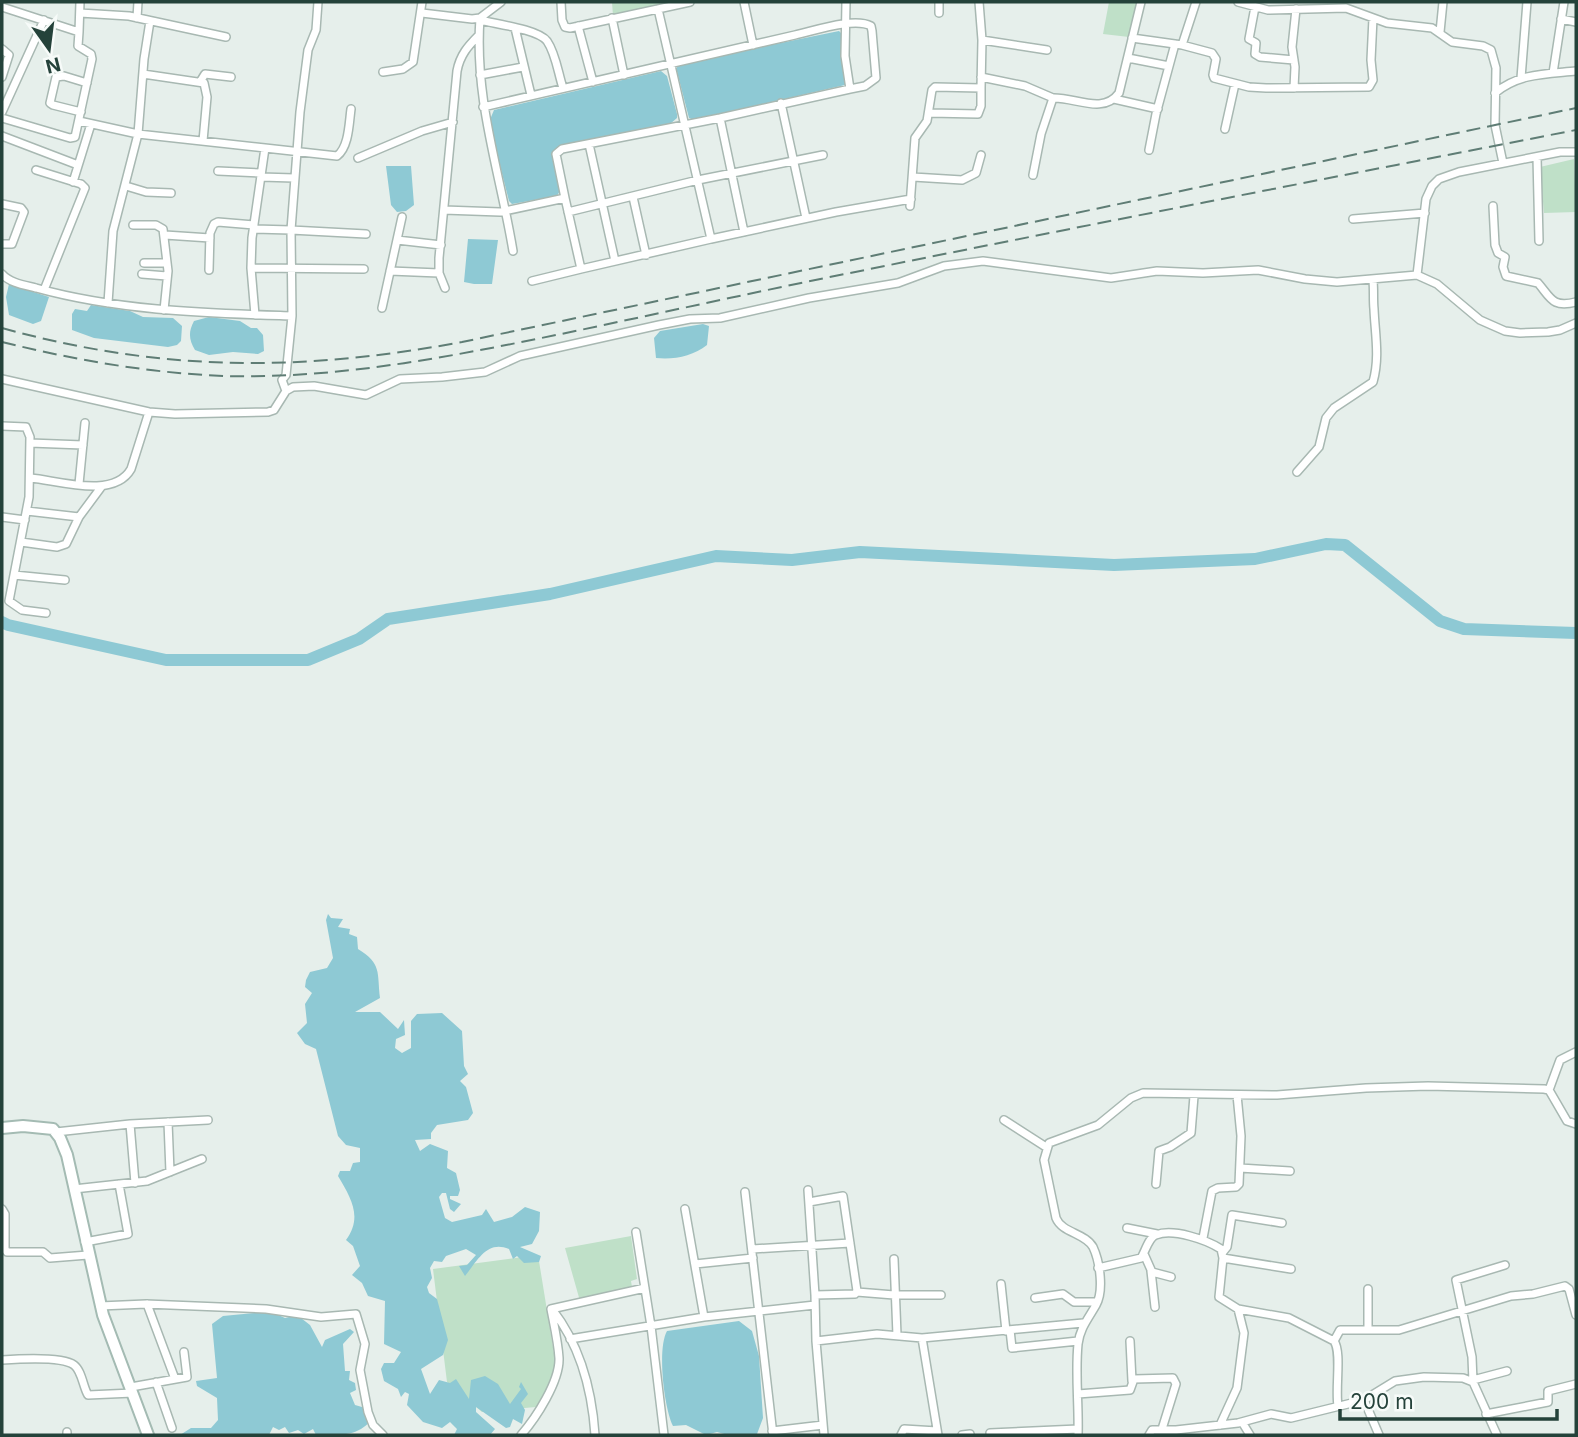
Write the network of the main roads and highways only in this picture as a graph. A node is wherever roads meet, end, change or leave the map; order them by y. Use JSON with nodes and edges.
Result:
{"nodes":[{"id":1,"x":2,"y":1128,"type":"edge"},
{"id":2,"x":148,"y":1435,"type":"edge"}],
"edges":[{"from":1,"to":2,"type":"main road"}]}
